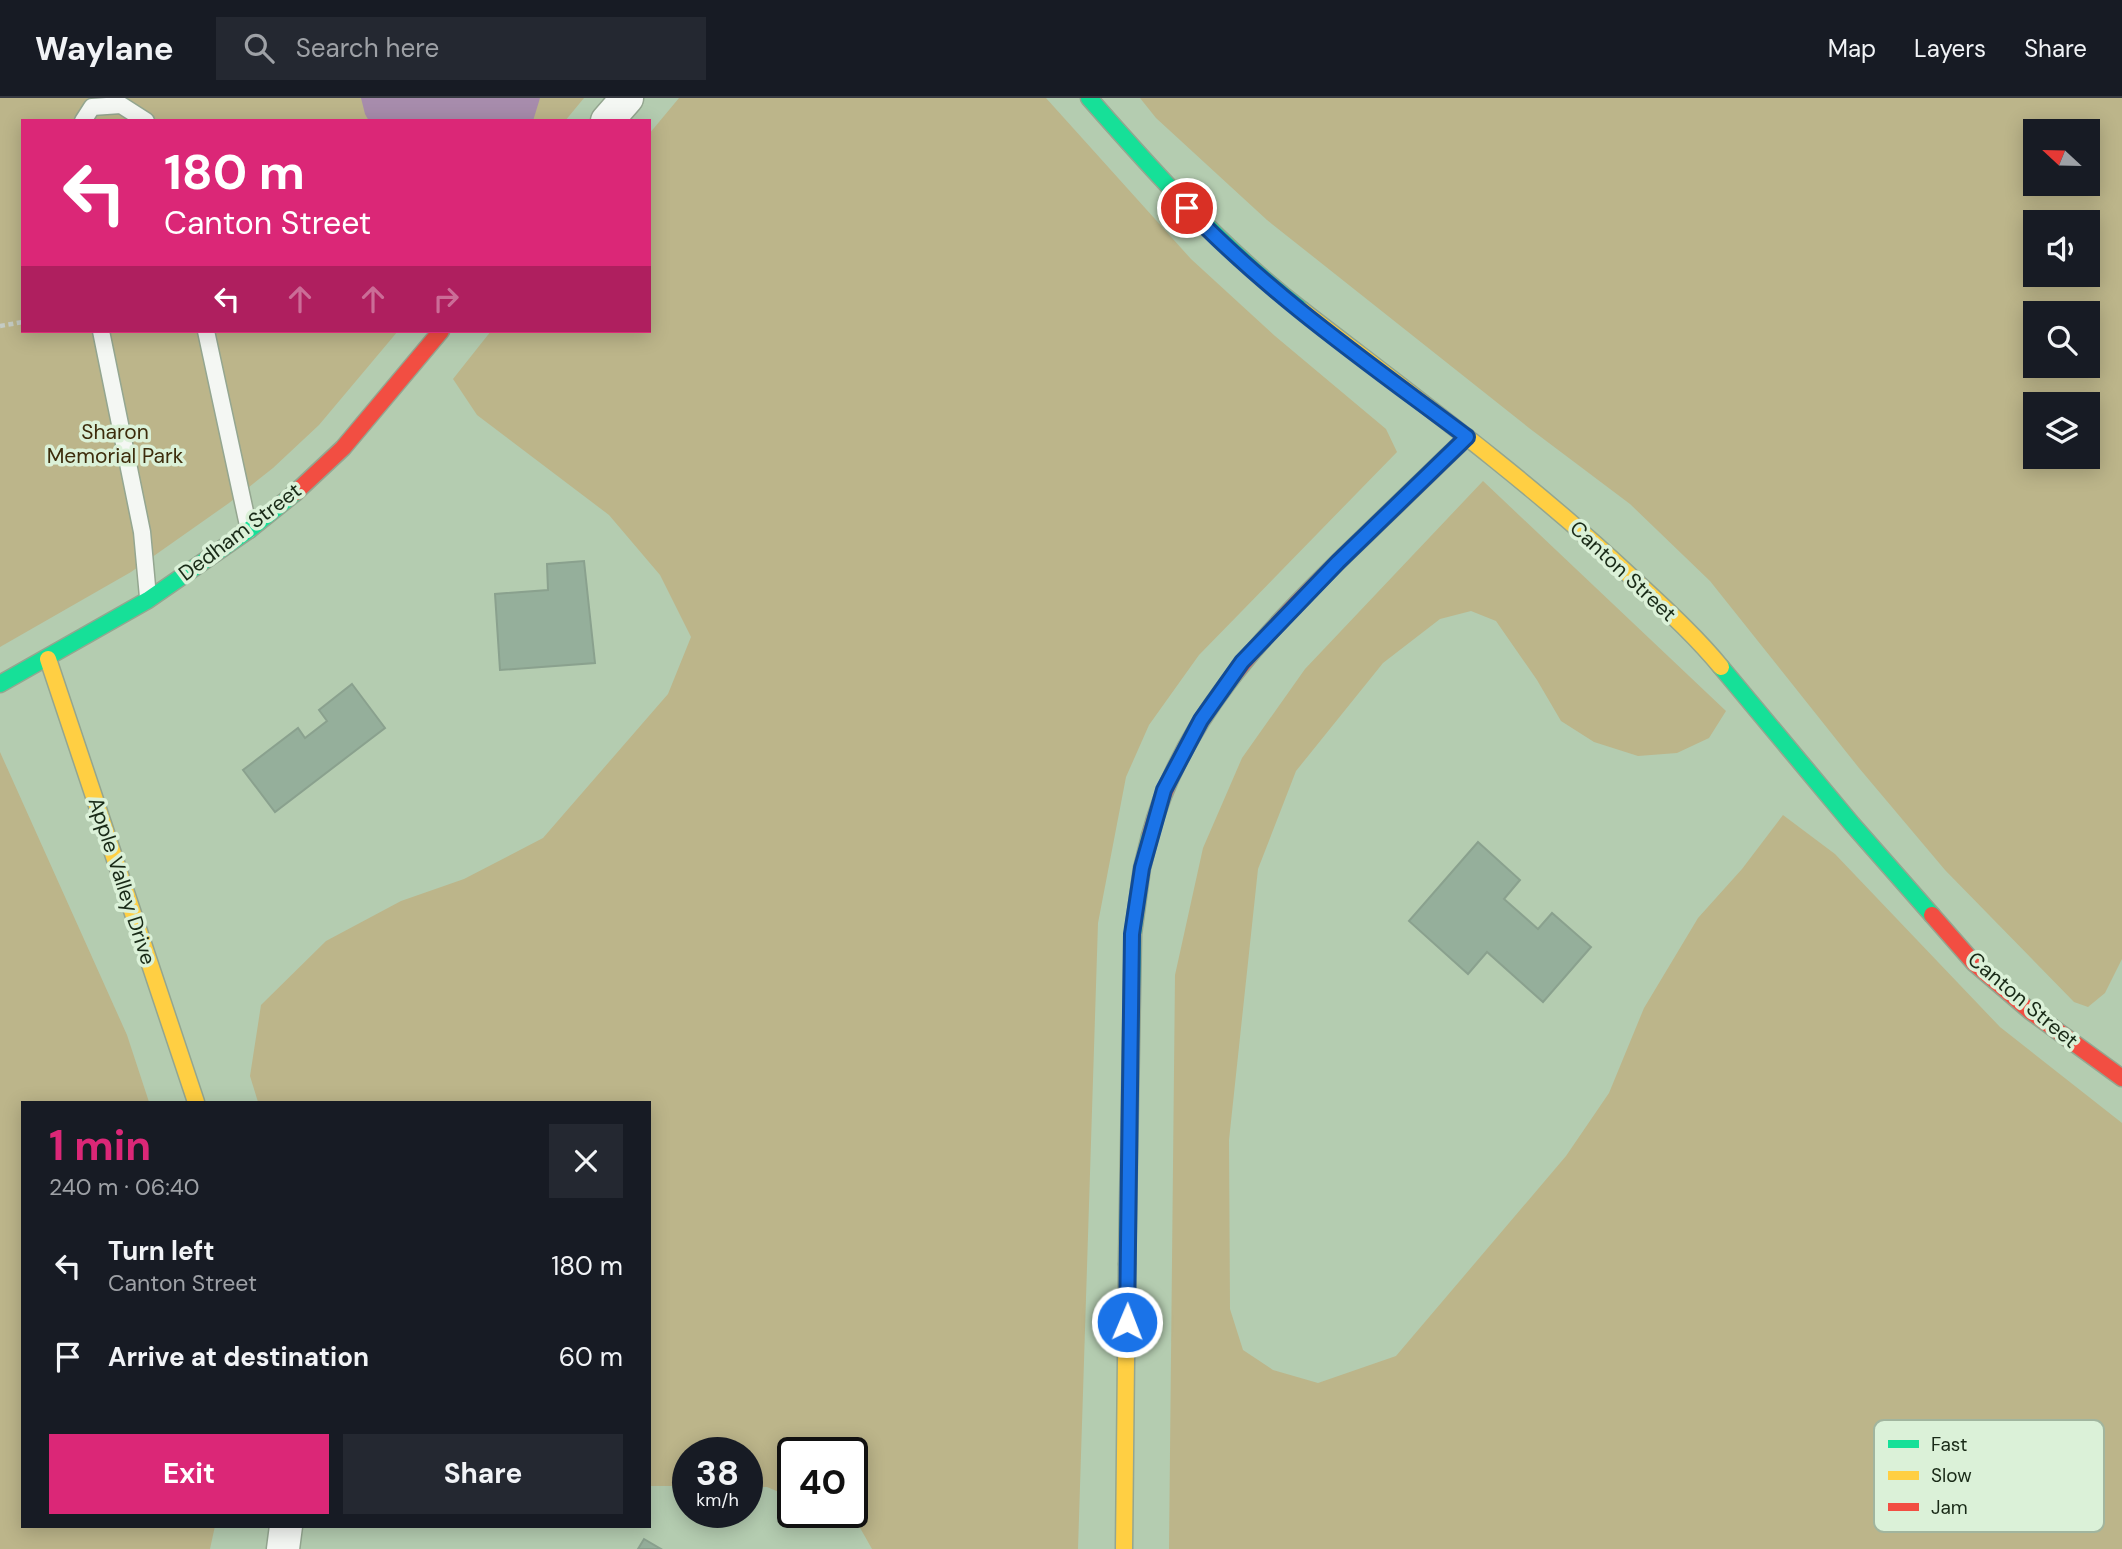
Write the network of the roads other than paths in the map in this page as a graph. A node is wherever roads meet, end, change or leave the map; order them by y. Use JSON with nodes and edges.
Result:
{"nodes":[{"id":1,"x":626,"y":98,"type":"edge"},
{"id":2,"x":1089,"y":98,"type":"edge"},
{"id":3,"x":87,"y":102,"type":"edge"},
{"id":4,"x":143,"y":119,"type":"edge"},
{"id":5,"x":609,"y":119,"type":"edge"},
{"id":6,"x":101,"y":333,"type":"edge"},
{"id":7,"x":206,"y":333,"type":"edge"},
{"id":8,"x":439,"y":333,"type":"edge"},
{"id":9,"x":1467,"y":437,"type":"junction"},
{"id":10,"x":249,"y":530,"type":"junction"},
{"id":11,"x":148,"y":600,"type":"junction"},
{"id":12,"x":48,"y":659,"type":"junction"},
{"id":13,"x":0,"y":684,"type":"edge"},
{"id":14,"x":2122,"y":1078,"type":"edge"},
{"id":15,"x":196,"y":1101,"type":"edge"},
{"id":16,"x":286,"y":1528,"type":"edge"},
{"id":17,"x":283,"y":1549,"type":"edge"},
{"id":18,"x":1124,"y":1549,"type":"edge"}],
"edges":[{"from":1,"to":5,"type":"street"},
{"from":2,"to":9,"type":"street","name":"Canton Street"},
{"from":3,"to":4,"type":"lane"},
{"from":6,"to":11,"type":"lane"},
{"from":7,"to":10,"type":"lane"},
{"from":8,"to":10,"type":"street","name":"Dedham Street"},
{"from":9,"to":14,"type":"street","name":"Canton Street"},
{"from":9,"to":18,"type":"street"},
{"from":10,"to":11,"type":"street","name":"Dedham Street"},
{"from":11,"to":12,"type":"street","name":"Dedham Street"},
{"from":12,"to":13,"type":"street","name":"Dedham Street"},
{"from":12,"to":15,"type":"street","name":"Apple Valley Drive"},
{"from":16,"to":17,"type":"street"}]}
